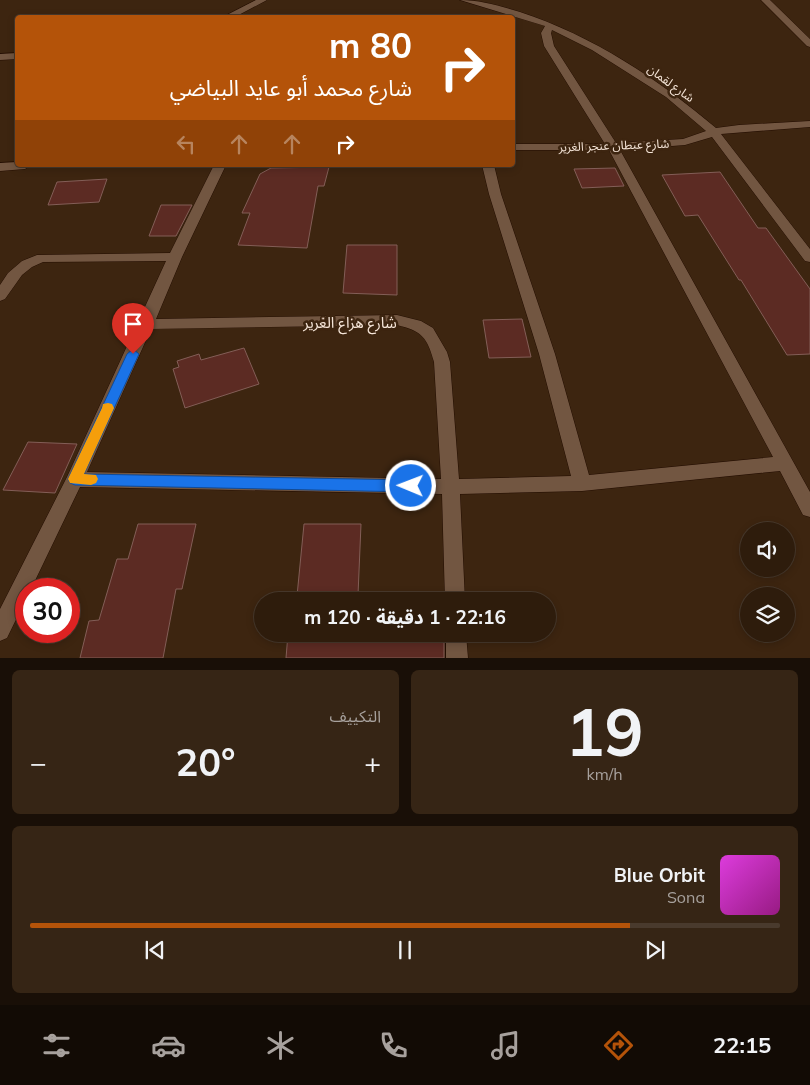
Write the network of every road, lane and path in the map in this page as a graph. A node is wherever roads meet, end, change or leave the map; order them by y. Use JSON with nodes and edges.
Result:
{"nodes":[{"id":1,"x":263,"y":0,"type":"edge"},
{"id":2,"x":464,"y":0,"type":"edge"},
{"id":3,"x":765,"y":0,"type":"edge"},
{"id":4,"x":231,"y":15,"type":"edge"},
{"id":5,"x":550,"y":25,"type":"junction"},
{"id":6,"x":810,"y":44,"type":"edge"},
{"id":7,"x":15,"y":56,"type":"edge"},
{"id":8,"x":0,"y":57,"type":"edge"},
{"id":9,"x":810,"y":124,"type":"edge"},
{"id":10,"x":714,"y":132,"type":"junction"},
{"id":11,"x":515,"y":147,"type":"edge"},
{"id":12,"x":613,"y":147,"type":"junction"},
{"id":13,"x":15,"y":166,"type":"edge"},
{"id":14,"x":0,"y":167,"type":"edge"},
{"id":15,"x":219,"y":167,"type":"edge"},
{"id":16,"x":488,"y":167,"type":"edge"},
{"id":17,"x":175,"y":257,"type":"junction"},
{"id":18,"x":810,"y":258,"type":"edge"},
{"id":19,"x":0,"y":296,"type":"edge"},
{"id":20,"x":146,"y":324,"type":"junction"},
{"id":21,"x":785,"y":463,"type":"junction"},
{"id":22,"x":75,"y":479,"type":"junction"},
{"id":23,"x":582,"y":483,"type":"junction"},
{"id":24,"x":450,"y":487,"type":"junction"},
{"id":25,"x":810,"y":509,"type":"edge"},
{"id":26,"x":455,"y":592,"type":"edge"},
{"id":27,"x":0,"y":631,"type":"edge"},
{"id":28,"x":456,"y":642,"type":"edge"},
{"id":29,"x":457,"y":658,"type":"edge"}],
"edges":[{"from":1,"to":4,"type":"street"},
{"from":2,"to":5,"type":"street","name":"شارع لقمان"},
{"from":3,"to":6,"type":"street"},
{"from":5,"to":10,"type":"street","name":"شارع لقمان"},
{"from":5,"to":12,"type":"street"},
{"from":7,"to":8,"type":"street"},
{"from":9,"to":10,"type":"street","name":"شارع عبطان عنجر الغرير"},
{"from":10,"to":12,"type":"street","name":"شارع عبطان عنجر الغرير"},
{"from":10,"to":18,"type":"street","name":"شارع لقمان"},
{"from":11,"to":12,"type":"street","name":"شارع عبطان عنجر الغرير"},
{"from":12,"to":21,"type":"street"},
{"from":13,"to":14,"type":"street"},
{"from":15,"to":17,"type":"street"},
{"from":16,"to":23,"type":"street"},
{"from":17,"to":19,"type":"street"},
{"from":17,"to":20,"type":"street"},
{"from":20,"to":22,"type":"street"},
{"from":20,"to":24,"type":"street","name":"شارع هزاع الغرير"},
{"from":21,"to":23,"type":"street"},
{"from":21,"to":25,"type":"street"},
{"from":22,"to":24,"type":"street"},
{"from":22,"to":27,"type":"street"},
{"from":23,"to":24,"type":"street"},
{"from":24,"to":26,"type":"street","name":"شارع هزاع الغرير"},
{"from":28,"to":29,"type":"street"}]}
